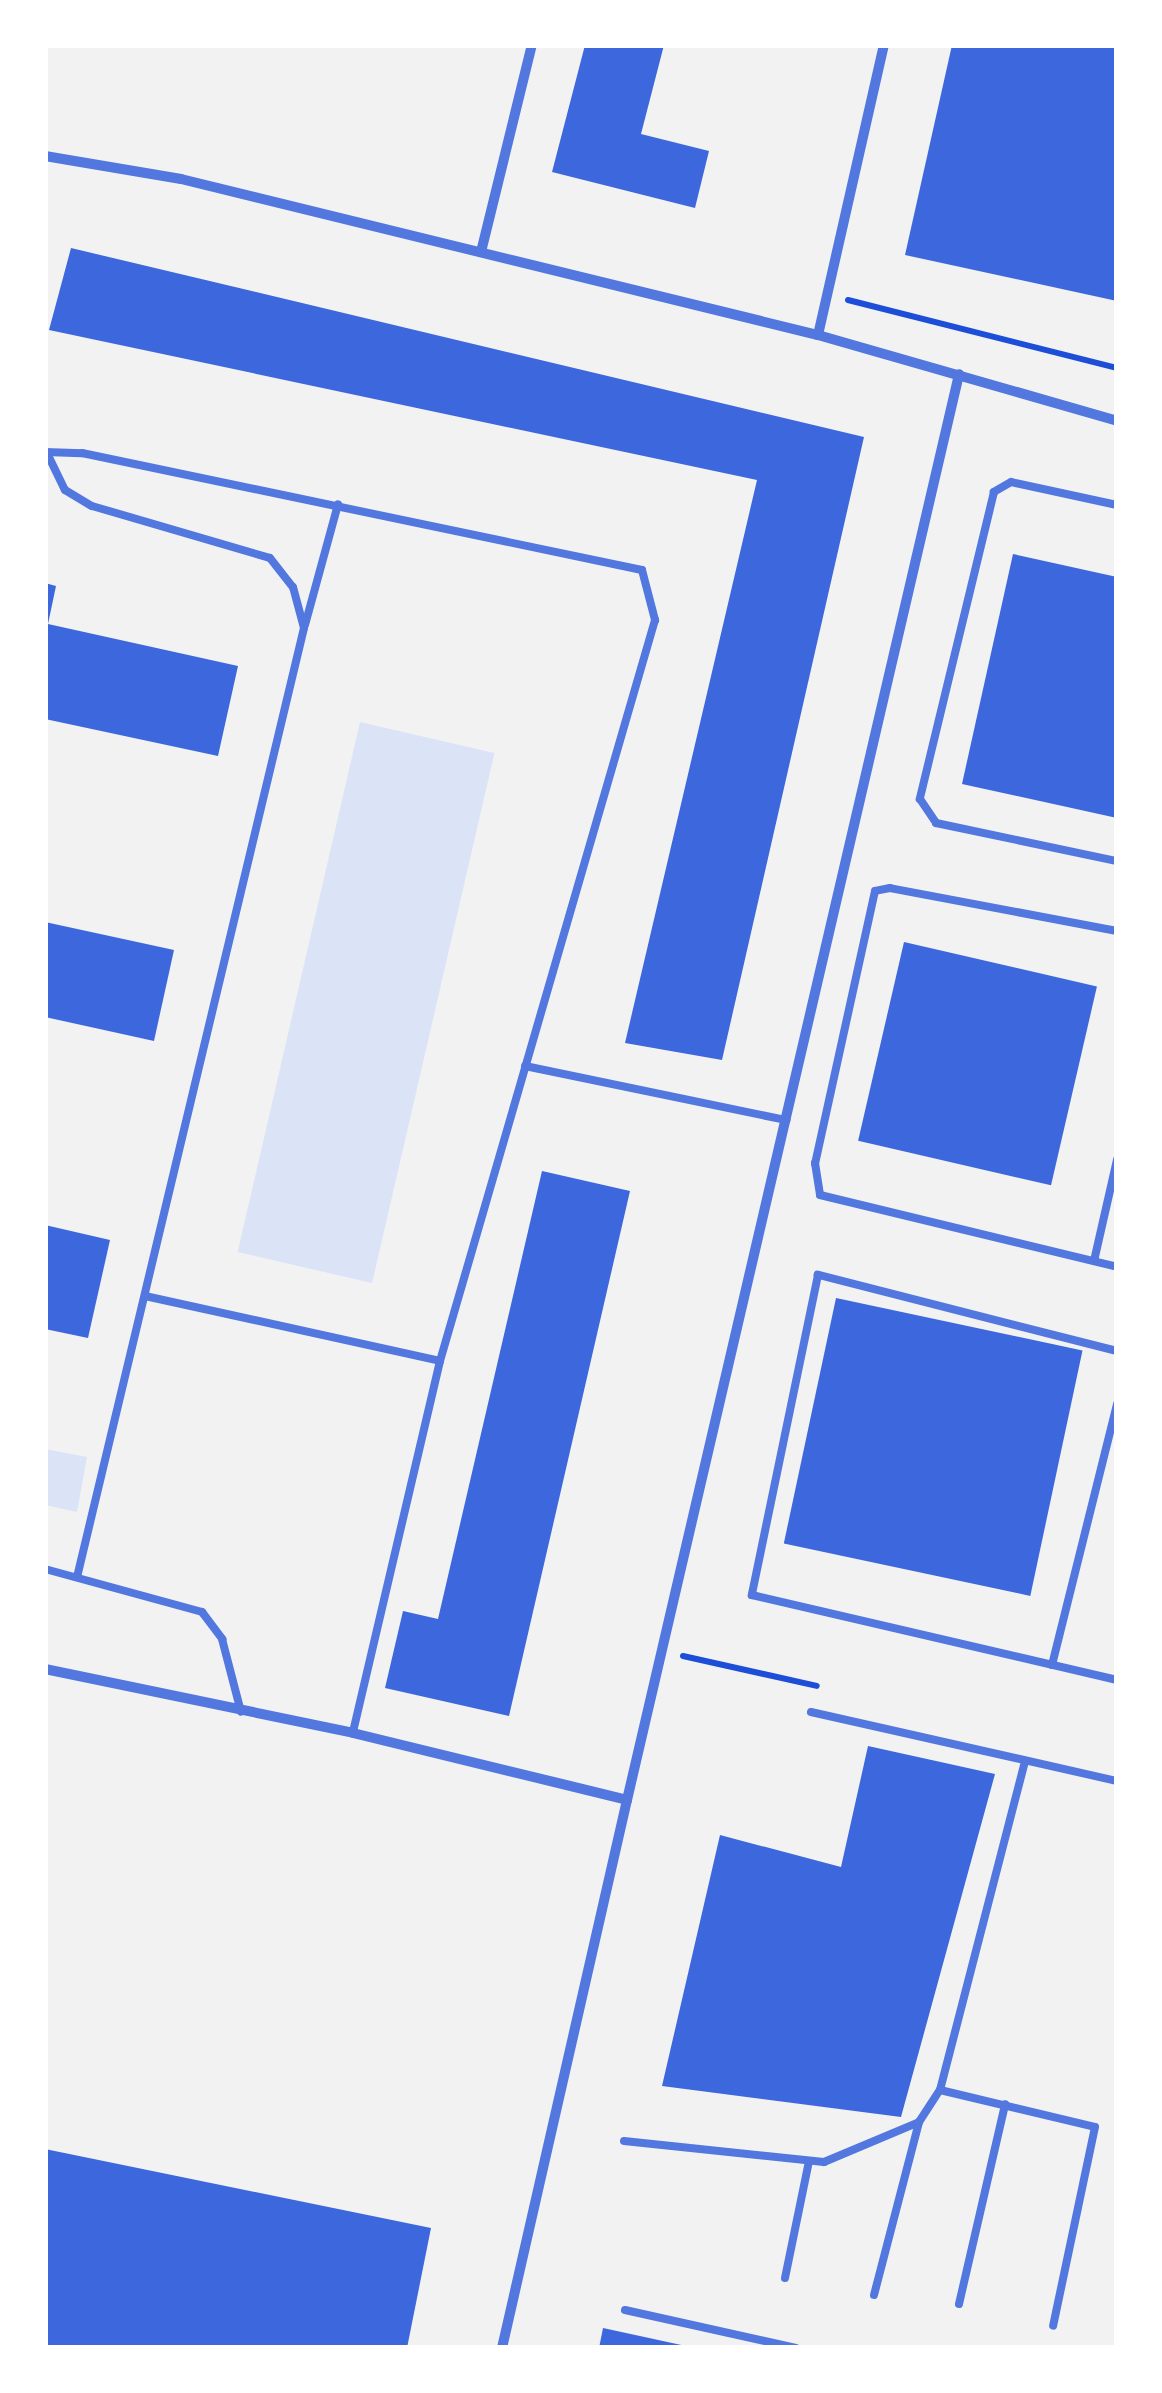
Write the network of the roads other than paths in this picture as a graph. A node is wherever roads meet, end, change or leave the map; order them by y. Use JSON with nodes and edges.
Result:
{"nodes":[{"id":1,"x":532,"y":45,"type":"edge"},
{"id":2,"x":884,"y":45,"type":"edge"},
{"id":3,"x":45,"y":156,"type":"edge"},
{"id":4,"x":481,"y":252,"type":"junction"},
{"id":5,"x":818,"y":335,"type":"junction"},
{"id":6,"x":959,"y":374,"type":"junction"},
{"id":7,"x":1117,"y":421,"type":"edge"},
{"id":8,"x":46,"y":453,"type":"edge"},
{"id":9,"x":338,"y":504,"type":"junction"},
{"id":10,"x":1117,"y":505,"type":"edge"},
{"id":11,"x":304,"y":628,"type":"junction"},
{"id":12,"x":1117,"y":861,"type":"edge"},
{"id":13,"x":1117,"y":931,"type":"edge"},
{"id":14,"x":525,"y":1066,"type":"junction"},
{"id":15,"x":786,"y":1120,"type":"junction"},
{"id":16,"x":1117,"y":1160,"type":"edge"},
{"id":17,"x":1094,"y":1261,"type":"junction"},
{"id":18,"x":1117,"y":1267,"type":"edge"},
{"id":19,"x":144,"y":1296,"type":"junction"},
{"id":20,"x":1117,"y":1351,"type":"edge"},
{"id":21,"x":440,"y":1361,"type":"junction"},
{"id":22,"x":1117,"y":1404,"type":"edge"},
{"id":23,"x":45,"y":1570,"type":"edge"},
{"id":24,"x":77,"y":1577,"type":"junction"},
{"id":25,"x":1052,"y":1665,"type":"junction"},
{"id":26,"x":45,"y":1669,"type":"edge"},
{"id":27,"x":1117,"y":1680,"type":"edge"},
{"id":28,"x":241,"y":1712,"type":"junction"},
{"id":29,"x":811,"y":1712,"type":"dead end"},
{"id":30,"x":353,"y":1732,"type":"junction"},
{"id":31,"x":1025,"y":1760,"type":"junction"},
{"id":32,"x":1117,"y":1781,"type":"edge"},
{"id":33,"x":627,"y":1800,"type":"junction"},
{"id":34,"x":940,"y":2090,"type":"junction"},
{"id":35,"x":1005,"y":2104,"type":"junction"},
{"id":36,"x":919,"y":2122,"type":"junction"},
{"id":37,"x":624,"y":2141,"type":"dead end"},
{"id":38,"x":809,"y":2161,"type":"junction"},
{"id":39,"x":785,"y":2278,"type":"dead end"},
{"id":40,"x":874,"y":2295,"type":"dead end"},
{"id":41,"x":958,"y":2304,"type":"dead end"},
{"id":42,"x":625,"y":2310,"type":"dead end"},
{"id":43,"x":1053,"y":2326,"type":"dead end"},
{"id":44,"x":502,"y":2348,"type":"edge"},
{"id":45,"x":796,"y":2348,"type":"edge"}],
"edges":[{"from":1,"to":4,"type":"street"},
{"from":2,"to":5,"type":"street"},
{"from":3,"to":4,"type":"street"},
{"from":4,"to":5,"type":"street"},
{"from":5,"to":6,"type":"street"},
{"from":6,"to":7,"type":"street"},
{"from":6,"to":15,"type":"street"},
{"from":8,"to":9,"type":"lane"},
{"from":8,"to":11,"type":"lane"},
{"from":9,"to":11,"type":"lane"},
{"from":9,"to":14,"type":"lane"},
{"from":10,"to":12,"type":"lane"},
{"from":11,"to":19,"type":"lane"},
{"from":13,"to":17,"type":"lane"},
{"from":14,"to":15,"type":"lane"},
{"from":14,"to":21,"type":"lane"},
{"from":15,"to":33,"type":"street"},
{"from":16,"to":17,"type":"lane"},
{"from":17,"to":18,"type":"lane"},
{"from":19,"to":21,"type":"lane"},
{"from":19,"to":24,"type":"lane"},
{"from":20,"to":25,"type":"lane"},
{"from":21,"to":30,"type":"lane"},
{"from":22,"to":25,"type":"lane"},
{"from":23,"to":24,"type":"lane"},
{"from":24,"to":28,"type":"lane"},
{"from":25,"to":27,"type":"lane"},
{"from":26,"to":28,"type":"street"},
{"from":28,"to":30,"type":"street"},
{"from":29,"to":31,"type":"lane"},
{"from":30,"to":33,"type":"street"},
{"from":31,"to":32,"type":"lane"},
{"from":31,"to":34,"type":"lane"},
{"from":33,"to":44,"type":"street"},
{"from":34,"to":35,"type":"lane"},
{"from":34,"to":36,"type":"lane"},
{"from":35,"to":41,"type":"lane"},
{"from":35,"to":43,"type":"lane"},
{"from":36,"to":38,"type":"lane"},
{"from":36,"to":40,"type":"lane"},
{"from":37,"to":38,"type":"lane"},
{"from":38,"to":39,"type":"lane"},
{"from":42,"to":45,"type":"lane"}]}
